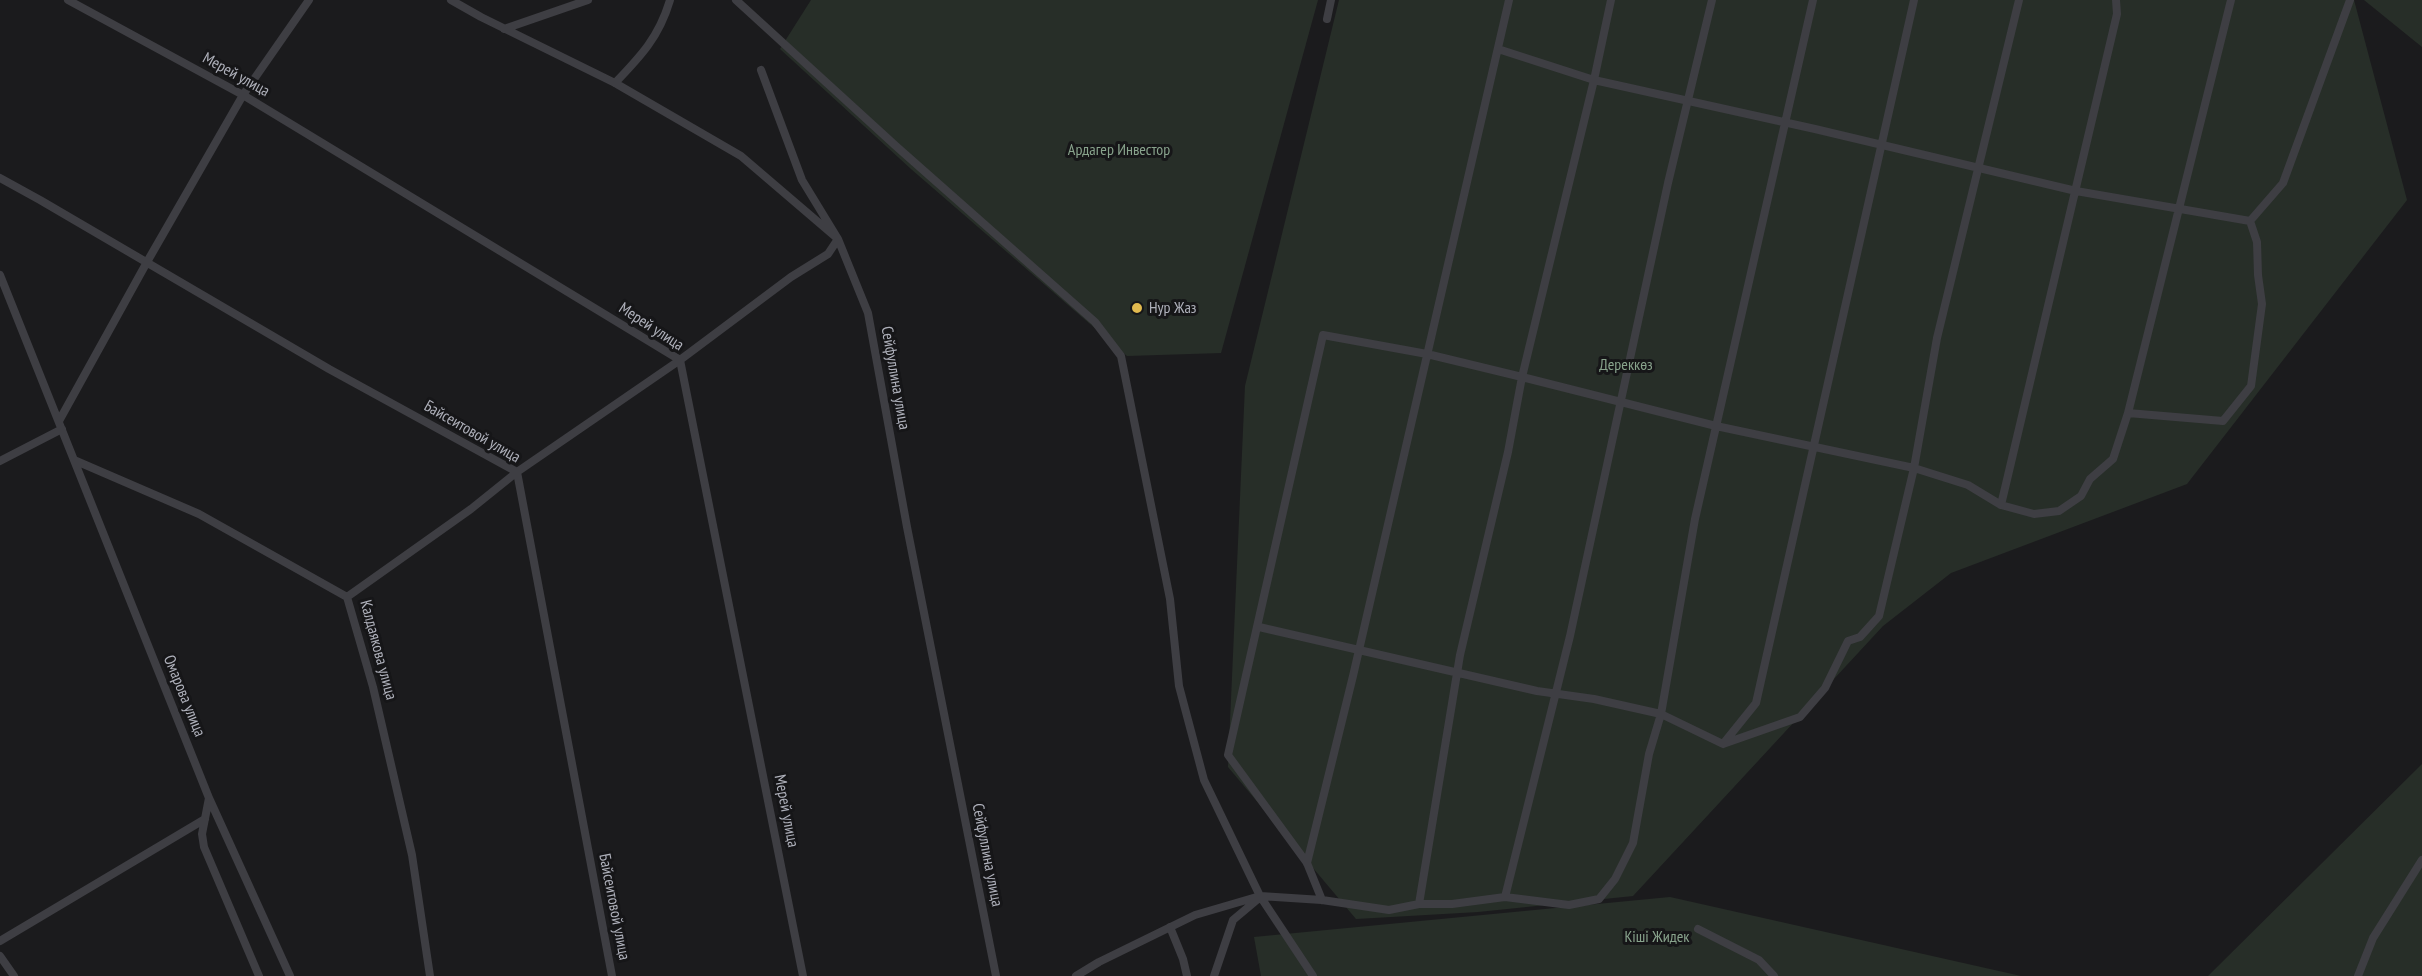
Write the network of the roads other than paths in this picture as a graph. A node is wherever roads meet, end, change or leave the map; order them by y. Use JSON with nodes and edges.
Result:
{"nodes":[{"id":1,"x":68,"y":0,"type":"edge"},
{"id":2,"x":309,"y":0,"type":"edge"},
{"id":3,"x":451,"y":0,"type":"edge"},
{"id":4,"x":588,"y":0,"type":"edge"},
{"id":5,"x":670,"y":0,"type":"edge"},
{"id":6,"x":736,"y":0,"type":"edge"},
{"id":7,"x":1331,"y":0,"type":"edge"},
{"id":8,"x":1509,"y":0,"type":"edge"},
{"id":9,"x":1611,"y":0,"type":"edge"},
{"id":10,"x":1712,"y":0,"type":"edge"},
{"id":11,"x":1813,"y":0,"type":"edge"},
{"id":12,"x":1914,"y":0,"type":"edge"},
{"id":13,"x":2019,"y":0,"type":"edge"},
{"id":14,"x":2116,"y":0,"type":"edge"},
{"id":15,"x":2231,"y":0,"type":"edge"},
{"id":16,"x":2350,"y":0,"type":"edge"},
{"id":17,"x":1327,"y":19,"type":"dead end"},
{"id":18,"x":504,"y":29,"type":"junction"},
{"id":19,"x":1498,"y":49,"type":"junction"},
{"id":20,"x":761,"y":70,"type":"dead end"},
{"id":21,"x":1594,"y":80,"type":"junction"},
{"id":22,"x":615,"y":83,"type":"junction"},
{"id":23,"x":243,"y":95,"type":"junction"},
{"id":24,"x":1690,"y":100,"type":"junction"},
{"id":25,"x":1784,"y":122,"type":"junction"},
{"id":26,"x":1880,"y":145,"type":"junction"},
{"id":27,"x":1977,"y":168,"type":"junction"},
{"id":28,"x":0,"y":178,"type":"edge"},
{"id":29,"x":2076,"y":190,"type":"junction"},
{"id":30,"x":2177,"y":209,"type":"junction"},
{"id":31,"x":2250,"y":221,"type":"junction"},
{"id":32,"x":838,"y":239,"type":"junction"},
{"id":33,"x":147,"y":262,"type":"junction"},
{"id":34,"x":0,"y":275,"type":"edge"},
{"id":35,"x":1427,"y":354,"type":"junction"},
{"id":36,"x":680,"y":360,"type":"junction"},
{"id":37,"x":1522,"y":377,"type":"junction"},
{"id":38,"x":1620,"y":401,"type":"junction"},
{"id":39,"x":2128,"y":413,"type":"junction"},
{"id":40,"x":60,"y":425,"type":"junction"},
{"id":41,"x":1716,"y":426,"type":"junction"},
{"id":42,"x":1812,"y":445,"type":"junction"},
{"id":43,"x":74,"y":460,"type":"junction"},
{"id":44,"x":0,"y":461,"type":"edge"},
{"id":45,"x":1914,"y":468,"type":"junction"},
{"id":46,"x":517,"y":472,"type":"junction"},
{"id":47,"x":2001,"y":505,"type":"junction"},
{"id":48,"x":347,"y":597,"type":"junction"},
{"id":49,"x":1259,"y":627,"type":"junction"},
{"id":50,"x":1359,"y":651,"type":"junction"},
{"id":51,"x":1457,"y":673,"type":"junction"},
{"id":52,"x":1555,"y":693,"type":"junction"},
{"id":53,"x":1661,"y":714,"type":"junction"},
{"id":54,"x":1723,"y":744,"type":"junction"},
{"id":55,"x":209,"y":798,"type":"junction"},
{"id":56,"x":205,"y":819,"type":"junction"},
{"id":57,"x":2422,"y":860,"type":"edge"},
{"id":58,"x":1307,"y":864,"type":"junction"},
{"id":59,"x":1260,"y":896,"type":"junction"},
{"id":60,"x":1505,"y":897,"type":"junction"},
{"id":61,"x":1322,"y":900,"type":"junction"},
{"id":62,"x":1419,"y":904,"type":"junction"},
{"id":63,"x":1170,"y":927,"type":"junction"},
{"id":64,"x":1698,"y":929,"type":"dead end"},
{"id":65,"x":0,"y":941,"type":"edge"},
{"id":66,"x":0,"y":956,"type":"edge"},
{"id":67,"x":14,"y":976,"type":"edge"},
{"id":68,"x":259,"y":976,"type":"edge"},
{"id":69,"x":290,"y":976,"type":"edge"},
{"id":70,"x":430,"y":976,"type":"edge"},
{"id":71,"x":612,"y":976,"type":"edge"},
{"id":72,"x":803,"y":976,"type":"edge"},
{"id":73,"x":996,"y":976,"type":"edge"},
{"id":74,"x":1076,"y":976,"type":"edge"},
{"id":75,"x":1187,"y":976,"type":"edge"},
{"id":76,"x":1214,"y":976,"type":"edge"},
{"id":77,"x":1313,"y":976,"type":"edge"},
{"id":78,"x":1774,"y":976,"type":"edge"},
{"id":79,"x":2358,"y":976,"type":"edge"}],
"edges":[{"from":1,"to":23,"type":"street","name":"Мерей улица"},
{"from":2,"to":23,"type":"street"},
{"from":3,"to":18,"type":"street","name":"Сейфуллина улица"},
{"from":4,"to":18,"type":"street"},
{"from":5,"to":22,"type":"street"},
{"from":6,"to":59,"type":"street"},
{"from":7,"to":17,"type":"street"},
{"from":8,"to":19,"type":"street"},
{"from":9,"to":21,"type":"street"},
{"from":10,"to":24,"type":"street"},
{"from":11,"to":25,"type":"street"},
{"from":12,"to":26,"type":"street"},
{"from":13,"to":27,"type":"street"},
{"from":14,"to":29,"type":"street"},
{"from":15,"to":30,"type":"street"},
{"from":16,"to":31,"type":"street"},
{"from":18,"to":22,"type":"street","name":"Сейфуллина улица"},
{"from":19,"to":21,"type":"street"},
{"from":19,"to":35,"type":"street"},
{"from":20,"to":32,"type":"street"},
{"from":21,"to":24,"type":"street"},
{"from":21,"to":37,"type":"street"},
{"from":22,"to":32,"type":"street","name":"Сейфуллина улица"},
{"from":23,"to":33,"type":"street"},
{"from":23,"to":36,"type":"street","name":"Мерей улица"},
{"from":24,"to":25,"type":"street"},
{"from":24,"to":38,"type":"street"},
{"from":25,"to":26,"type":"street"},
{"from":25,"to":41,"type":"street"},
{"from":26,"to":27,"type":"street"},
{"from":26,"to":42,"type":"street"},
{"from":27,"to":29,"type":"street"},
{"from":27,"to":45,"type":"street"},
{"from":28,"to":33,"type":"street","name":"Байсеитовой улица"},
{"from":29,"to":30,"type":"street"},
{"from":29,"to":47,"type":"street"},
{"from":30,"to":31,"type":"street"},
{"from":30,"to":39,"type":"street"},
{"from":31,"to":39,"type":"street"},
{"from":32,"to":36,"type":"street"},
{"from":32,"to":73,"type":"street","name":"Сейфуллина улица"},
{"from":33,"to":40,"type":"street"},
{"from":33,"to":46,"type":"street","name":"Байсеитовой улица"},
{"from":34,"to":40,"type":"street","name":"Омарова улица"},
{"from":35,"to":37,"type":"street"},
{"from":35,"to":49,"type":"street"},
{"from":35,"to":50,"type":"street"},
{"from":36,"to":46,"type":"street"},
{"from":36,"to":72,"type":"street","name":"Мерей улица"},
{"from":37,"to":38,"type":"street"},
{"from":37,"to":51,"type":"street"},
{"from":38,"to":41,"type":"street"},
{"from":38,"to":52,"type":"street"},
{"from":39,"to":47,"type":"street"},
{"from":40,"to":43,"type":"street","name":"Омарова улица"},
{"from":40,"to":44,"type":"street"},
{"from":41,"to":42,"type":"street"},
{"from":41,"to":53,"type":"street"},
{"from":42,"to":45,"type":"street"},
{"from":42,"to":54,"type":"street"},
{"from":43,"to":48,"type":"street","name":"Калдаякова улица"},
{"from":43,"to":55,"type":"street","name":"Омарова улица"},
{"from":45,"to":47,"type":"street"},
{"from":45,"to":54,"type":"street"},
{"from":46,"to":48,"type":"street"},
{"from":46,"to":71,"type":"street","name":"Байсеитовой улица"},
{"from":48,"to":70,"type":"street","name":"Калдаякова улица"},
{"from":49,"to":50,"type":"street"},
{"from":49,"to":58,"type":"street"},
{"from":50,"to":51,"type":"street"},
{"from":50,"to":58,"type":"street"},
{"from":51,"to":52,"type":"street"},
{"from":51,"to":62,"type":"street"},
{"from":52,"to":53,"type":"street"},
{"from":52,"to":60,"type":"street"},
{"from":53,"to":54,"type":"street"},
{"from":53,"to":60,"type":"street"},
{"from":55,"to":56,"type":"street"},
{"from":55,"to":69,"type":"street","name":"Омарова улица"},
{"from":56,"to":65,"type":"street"},
{"from":56,"to":68,"type":"street"},
{"from":57,"to":79,"type":"street"},
{"from":58,"to":61,"type":"street"},
{"from":59,"to":61,"type":"street"},
{"from":59,"to":63,"type":"street"},
{"from":59,"to":76,"type":"street"},
{"from":59,"to":77,"type":"street"},
{"from":60,"to":62,"type":"street"},
{"from":61,"to":62,"type":"street"},
{"from":63,"to":74,"type":"street"},
{"from":63,"to":75,"type":"street"},
{"from":64,"to":78,"type":"street"},
{"from":66,"to":67,"type":"street"}]}
